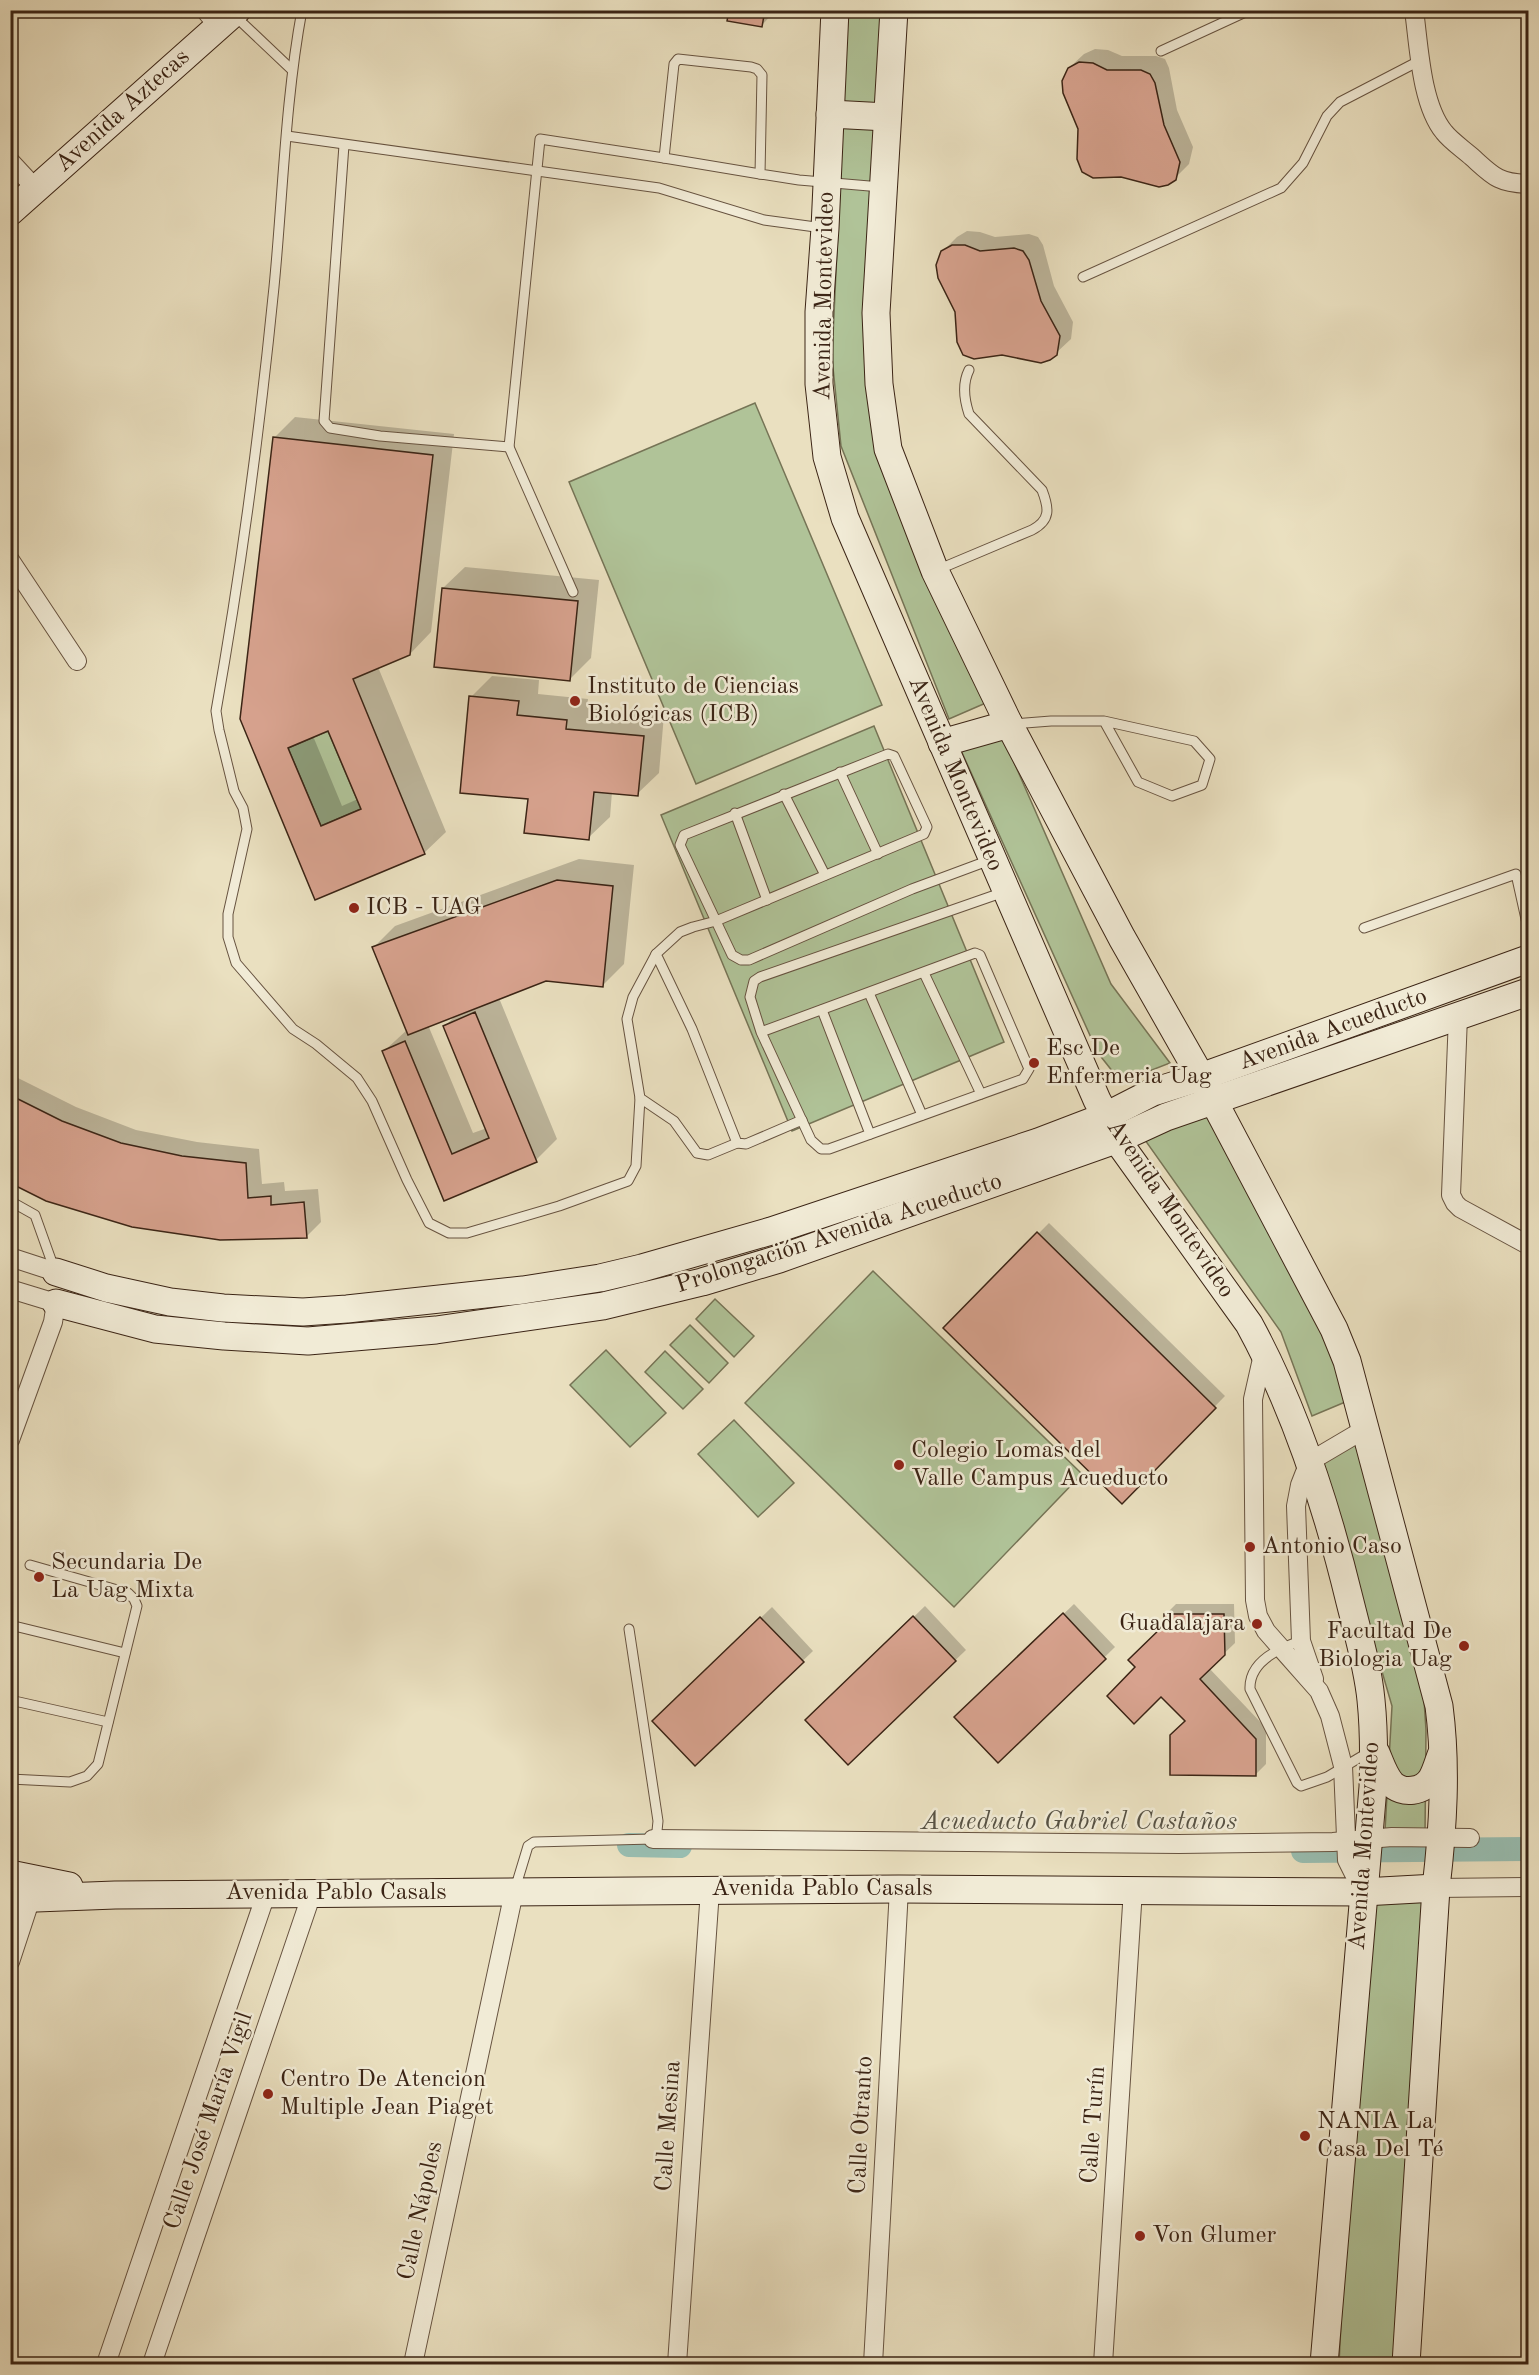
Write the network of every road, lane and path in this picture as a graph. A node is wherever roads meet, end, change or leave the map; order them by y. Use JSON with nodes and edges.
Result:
{"nodes":[{"id":1,"x":302,"y":10,"type":"edge"},
{"id":2,"x":835,"y":10,"type":"edge"},
{"id":3,"x":894,"y":10,"type":"edge"},
{"id":4,"x":1250,"y":10,"type":"edge"},
{"id":5,"x":1414,"y":10,"type":"edge"},
{"id":6,"x":223,"y":15,"type":"edge"},
{"id":7,"x":1161,"y":51,"type":"dead end"},
{"id":8,"x":1421,"y":60,"type":"junction"},
{"id":9,"x":291,"y":69,"type":"junction"},
{"id":10,"x":830,"y":114,"type":"junction"},
{"id":11,"x":887,"y":117,"type":"junction"},
{"id":12,"x":287,"y":136,"type":"junction"},
{"id":13,"x":344,"y":145,"type":"junction"},
{"id":14,"x":664,"y":158,"type":"junction"},
{"id":15,"x":10,"y":161,"type":"edge"},
{"id":16,"x":535,"y":171,"type":"junction"},
{"id":17,"x":760,"y":174,"type":"junction"},
{"id":18,"x":827,"y":183,"type":"junction"},
{"id":19,"x":1528,"y":184,"type":"edge"},
{"id":20,"x":883,"y":187,"type":"junction"},
{"id":21,"x":36,"y":189,"type":"junction"},
{"id":22,"x":10,"y":212,"type":"edge"},
{"id":23,"x":825,"y":228,"type":"junction"},
{"id":24,"x":1083,"y":277,"type":"dead end"},
{"id":25,"x":969,"y":370,"type":"dead end"},
{"id":26,"x":509,"y":447,"type":"junction"},
{"id":27,"x":10,"y":560,"type":"edge"},
{"id":28,"x":935,"y":571,"type":"junction"},
{"id":29,"x":573,"y":592,"type":"dead end"},
{"id":30,"x":76,"y":661,"type":"dead end"},
{"id":31,"x":1104,"y":721,"type":"junction"},
{"id":32,"x":1010,"y":724,"type":"junction"},
{"id":33,"x":942,"y":743,"type":"junction"},
{"id":34,"x":840,"y":772,"type":"junction"},
{"id":35,"x":784,"y":794,"type":"junction"},
{"id":36,"x":735,"y":813,"type":"junction"},
{"id":37,"x":878,"y":854,"type":"junction"},
{"id":38,"x":992,"y":859,"type":"junction"},
{"id":39,"x":825,"y":875,"type":"junction"},
{"id":40,"x":1006,"y":891,"type":"junction"},
{"id":41,"x":767,"y":900,"type":"junction"},
{"id":42,"x":716,"y":921,"type":"junction"},
{"id":43,"x":1528,"y":927,"type":"edge"},
{"id":44,"x":1364,"y":928,"type":"dead end"},
{"id":45,"x":656,"y":954,"type":"junction"},
{"id":46,"x":1528,"y":959,"type":"edge"},
{"id":47,"x":749,"y":960,"type":"junction"},
{"id":48,"x":924,"y":973,"type":"junction"},
{"id":49,"x":760,"y":977,"type":"junction"},
{"id":50,"x":1528,"y":992,"type":"edge"},
{"id":51,"x":869,"y":993,"type":"junction"},
{"id":52,"x":822,"y":1010,"type":"junction"},
{"id":53,"x":1387,"y":1011,"type":"junction"},
{"id":54,"x":1458,"y":1016,"type":"junction"},
{"id":55,"x":761,"y":1032,"type":"junction"},
{"id":56,"x":1396,"y":1038,"type":"junction"},
{"id":57,"x":1202,"y":1077,"type":"junction"},
{"id":58,"x":981,"y":1094,"type":"junction"},
{"id":59,"x":640,"y":1098,"type":"junction"},
{"id":60,"x":1214,"y":1101,"type":"junction"},
{"id":61,"x":922,"y":1115,"type":"junction"},
{"id":62,"x":802,"y":1120,"type":"junction"},
{"id":63,"x":1112,"y":1128,"type":"junction"},
{"id":64,"x":870,"y":1134,"type":"junction"},
{"id":65,"x":737,"y":1143,"type":"junction"},
{"id":66,"x":10,"y":1201,"type":"edge"},
{"id":67,"x":1528,"y":1245,"type":"edge"},
{"id":68,"x":10,"y":1257,"type":"edge"},
{"id":69,"x":56,"y":1272,"type":"junction"},
{"id":70,"x":600,"y":1278,"type":"junction"},
{"id":71,"x":10,"y":1288,"type":"edge"},
{"id":72,"x":57,"y":1303,"type":"junction"},
{"id":73,"x":603,"y":1306,"type":"junction"},
{"id":74,"x":1264,"y":1350,"type":"junction"},
{"id":75,"x":1365,"y":1429,"type":"junction"},
{"id":76,"x":10,"y":1440,"type":"edge"},
{"id":77,"x":1309,"y":1462,"type":"junction"},
{"id":78,"x":30,"y":1564,"type":"dead end"},
{"id":79,"x":10,"y":1625,"type":"edge"},
{"id":80,"x":629,"y":1629,"type":"dead end"},
{"id":81,"x":1301,"y":1641,"type":"junction"},
{"id":82,"x":1280,"y":1647,"type":"junction"},
{"id":83,"x":125,"y":1653,"type":"junction"},
{"id":84,"x":1319,"y":1691,"type":"junction"},
{"id":85,"x":10,"y":1700,"type":"edge"},
{"id":86,"x":108,"y":1722,"type":"junction"},
{"id":87,"x":1444,"y":1746,"type":"junction"},
{"id":88,"x":1374,"y":1749,"type":"junction"},
{"id":89,"x":1343,"y":1766,"type":"junction"},
{"id":90,"x":10,"y":1779,"type":"edge"},
{"id":91,"x":1442,"y":1838,"type":"junction"},
{"id":92,"x":1470,"y":1838,"type":"dead end"},
{"id":93,"x":652,"y":1839,"type":"junction"},
{"id":94,"x":1358,"y":1840,"type":"junction"},
{"id":95,"x":10,"y":1874,"type":"edge"},
{"id":96,"x":1528,"y":1887,"type":"edge"},
{"id":97,"x":899,"y":1888,"type":"junction"},
{"id":98,"x":1436,"y":1888,"type":"junction"},
{"id":99,"x":1133,"y":1889,"type":"junction"},
{"id":100,"x":710,"y":1890,"type":"junction"},
{"id":101,"x":26,"y":1892,"type":"edge"},
{"id":102,"x":514,"y":1892,"type":"junction"},
{"id":103,"x":1363,"y":1892,"type":"junction"},
{"id":104,"x":312,"y":1893,"type":"junction"},
{"id":105,"x":266,"y":1894,"type":"junction"},
{"id":106,"x":10,"y":1962,"type":"edge"},
{"id":107,"x":106,"y":2364,"type":"edge"},
{"id":108,"x":152,"y":2364,"type":"edge"},
{"id":109,"x":413,"y":2364,"type":"edge"},
{"id":110,"x":677,"y":2364,"type":"edge"},
{"id":111,"x":873,"y":2364,"type":"edge"},
{"id":112,"x":1103,"y":2364,"type":"edge"},
{"id":113,"x":1324,"y":2364,"type":"edge"},
{"id":114,"x":1406,"y":2364,"type":"edge"}],
"edges":[{"from":1,"to":9,"type":"lane"},
{"from":2,"to":10,"type":"street","name":"Avenida Montevideo"},
{"from":3,"to":11,"type":"street"},
{"from":4,"to":7,"type":"lane"},
{"from":5,"to":8,"type":"street"},
{"from":6,"to":9,"type":"lane"},
{"from":6,"to":21,"type":"street","name":"Avenida Aztecas"},
{"from":8,"to":19,"type":"street"},
{"from":8,"to":24,"type":"lane"},
{"from":9,"to":12,"type":"lane"},
{"from":10,"to":11,"type":"street"},
{"from":10,"to":18,"type":"street","name":"Avenida Montevideo"},
{"from":11,"to":20,"type":"street"},
{"from":12,"to":13,"type":"lane"},
{"from":12,"to":59,"type":"lane"},
{"from":13,"to":16,"type":"lane"},
{"from":13,"to":26,"type":"lane"},
{"from":14,"to":16,"type":"lane"},
{"from":14,"to":17,"type":"lane"},
{"from":14,"to":17,"type":"lane"},
{"from":15,"to":21,"type":"street"},
{"from":16,"to":23,"type":"lane"},
{"from":16,"to":26,"type":"lane"},
{"from":17,"to":18,"type":"lane"},
{"from":18,"to":20,"type":"lane"},
{"from":18,"to":23,"type":"street","name":"Avenida Montevideo"},
{"from":20,"to":28,"type":"street"},
{"from":21,"to":22,"type":"street","name":"Avenida Aztecas"},
{"from":23,"to":33,"type":"street","name":"Avenida Montevideo"},
{"from":25,"to":28,"type":"lane"},
{"from":26,"to":29,"type":"lane"},
{"from":27,"to":30,"type":"street"},
{"from":28,"to":32,"type":"street"},
{"from":31,"to":31,"type":"lane"},
{"from":31,"to":32,"type":"lane"},
{"from":32,"to":33,"type":"street"},
{"from":32,"to":57,"type":"street"},
{"from":33,"to":38,"type":"street","name":"Avenida Montevideo"},
{"from":34,"to":35,"type":"lane"},
{"from":34,"to":37,"type":"lane"},
{"from":34,"to":37,"type":"lane"},
{"from":35,"to":36,"type":"lane"},
{"from":35,"to":39,"type":"lane"},
{"from":36,"to":41,"type":"lane"},
{"from":36,"to":42,"type":"lane"},
{"from":37,"to":39,"type":"lane"},
{"from":38,"to":40,"type":"street","name":"Avenida Montevideo"},
{"from":38,"to":47,"type":"lane"},
{"from":39,"to":41,"type":"lane"},
{"from":40,"to":49,"type":"lane"},
{"from":40,"to":63,"type":"street","name":"Avenida Montevideo"},
{"from":41,"to":42,"type":"lane"},
{"from":42,"to":45,"type":"lane"},
{"from":42,"to":47,"type":"lane"},
{"from":43,"to":44,"type":"lane"},
{"from":45,"to":59,"type":"lane"},
{"from":45,"to":65,"type":"lane"},
{"from":46,"to":53,"type":"street","name":"Avenida Acueducto"},
{"from":47,"to":49,"type":"lane"},
{"from":48,"to":51,"type":"lane"},
{"from":48,"to":58,"type":"lane"},
{"from":48,"to":58,"type":"lane"},
{"from":49,"to":55,"type":"lane"},
{"from":50,"to":54,"type":"street","name":"Avenida Acueducto"},
{"from":51,"to":52,"type":"lane"},
{"from":51,"to":61,"type":"lane"},
{"from":52,"to":55,"type":"lane"},
{"from":52,"to":64,"type":"lane"},
{"from":53,"to":56,"type":"street"},
{"from":53,"to":57,"type":"street","name":"Avenida Acueducto"},
{"from":54,"to":56,"type":"street","name":"Avenida Acueducto"},
{"from":54,"to":67,"type":"street"},
{"from":55,"to":62,"type":"lane"},
{"from":56,"to":60,"type":"street","name":"Avenida Acueducto"},
{"from":57,"to":60,"type":"street"},
{"from":57,"to":63,"type":"street","name":"Avenida Acueducto"},
{"from":58,"to":61,"type":"lane"},
{"from":59,"to":65,"type":"lane"},
{"from":60,"to":63,"type":"street","name":"Avenida Acueducto"},
{"from":60,"to":75,"type":"street"},
{"from":61,"to":64,"type":"lane"},
{"from":62,"to":64,"type":"lane"},
{"from":62,"to":65,"type":"lane"},
{"from":63,"to":70,"type":"street","name":"Prolongación Avenida Acueducto"},
{"from":63,"to":73,"type":"street","name":"Prolongación Avenida Acueducto"},
{"from":63,"to":74,"type":"street","name":"Avenida Montevideo"},
{"from":66,"to":69,"type":"lane"},
{"from":68,"to":69,"type":"street"},
{"from":69,"to":70,"type":"street","name":"Prolongación Avenida Acueducto"},
{"from":70,"to":73,"type":"street"},
{"from":71,"to":72,"type":"street"},
{"from":72,"to":73,"type":"street","name":"Prolongación Avenida Acueducto"},
{"from":72,"to":76,"type":"street"},
{"from":74,"to":77,"type":"street","name":"Avenida Montevideo"},
{"from":74,"to":82,"type":"street"},
{"from":75,"to":77,"type":"street"},
{"from":75,"to":87,"type":"street"},
{"from":77,"to":81,"type":"street"},
{"from":77,"to":88,"type":"street","name":"Avenida Montevideo"},
{"from":78,"to":83,"type":"lane"},
{"from":79,"to":83,"type":"lane"},
{"from":80,"to":93,"type":"lane"},
{"from":81,"to":82,"type":"lane"},
{"from":81,"to":84,"type":"street"},
{"from":82,"to":84,"type":"street"},
{"from":82,"to":89,"type":"lane"},
{"from":83,"to":86,"type":"lane"},
{"from":84,"to":89,"type":"street"},
{"from":85,"to":86,"type":"lane"},
{"from":86,"to":90,"type":"lane"},
{"from":87,"to":88,"type":"street"},
{"from":87,"to":91,"type":"street"},
{"from":88,"to":89,"type":"lane"},
{"from":88,"to":94,"type":"street","name":"Avenida Montevideo"},
{"from":89,"to":94,"type":"street"},
{"from":91,"to":92,"type":"street"},
{"from":91,"to":94,"type":"street"},
{"from":91,"to":98,"type":"street"},
{"from":93,"to":94,"type":"street"},
{"from":93,"to":102,"type":"lane"},
{"from":94,"to":103,"type":"street","name":"Avenida Montevideo"},
{"from":95,"to":101,"type":"street","name":"Avenida Pablo Casals"},
{"from":96,"to":98,"type":"street","name":"Avenida Pablo Casals"},
{"from":97,"to":99,"type":"street","name":"Avenida Pablo Casals"},
{"from":97,"to":100,"type":"street","name":"Avenida Pablo Casals"},
{"from":97,"to":111,"type":"street","name":"Calle Otranto"},
{"from":98,"to":103,"type":"street","name":"Avenida Pablo Casals"},
{"from":98,"to":114,"type":"street"},
{"from":99,"to":103,"type":"street","name":"Avenida Pablo Casals"},
{"from":99,"to":112,"type":"street","name":"Calle Turín"},
{"from":100,"to":102,"type":"street","name":"Avenida Pablo Casals"},
{"from":100,"to":110,"type":"street","name":"Calle Mesina"},
{"from":101,"to":105,"type":"street","name":"Avenida Pablo Casals"},
{"from":101,"to":106,"type":"street"},
{"from":102,"to":104,"type":"street","name":"Avenida Pablo Casals"},
{"from":102,"to":109,"type":"street","name":"Calle Nápoles"},
{"from":103,"to":113,"type":"street","name":"Avenida Montevideo"},
{"from":104,"to":105,"type":"street","name":"Avenida Pablo Casals"},
{"from":104,"to":108,"type":"street","name":"Calle José María Vigil"},
{"from":105,"to":107,"type":"street","name":"Calle José María Vigil"}]}
